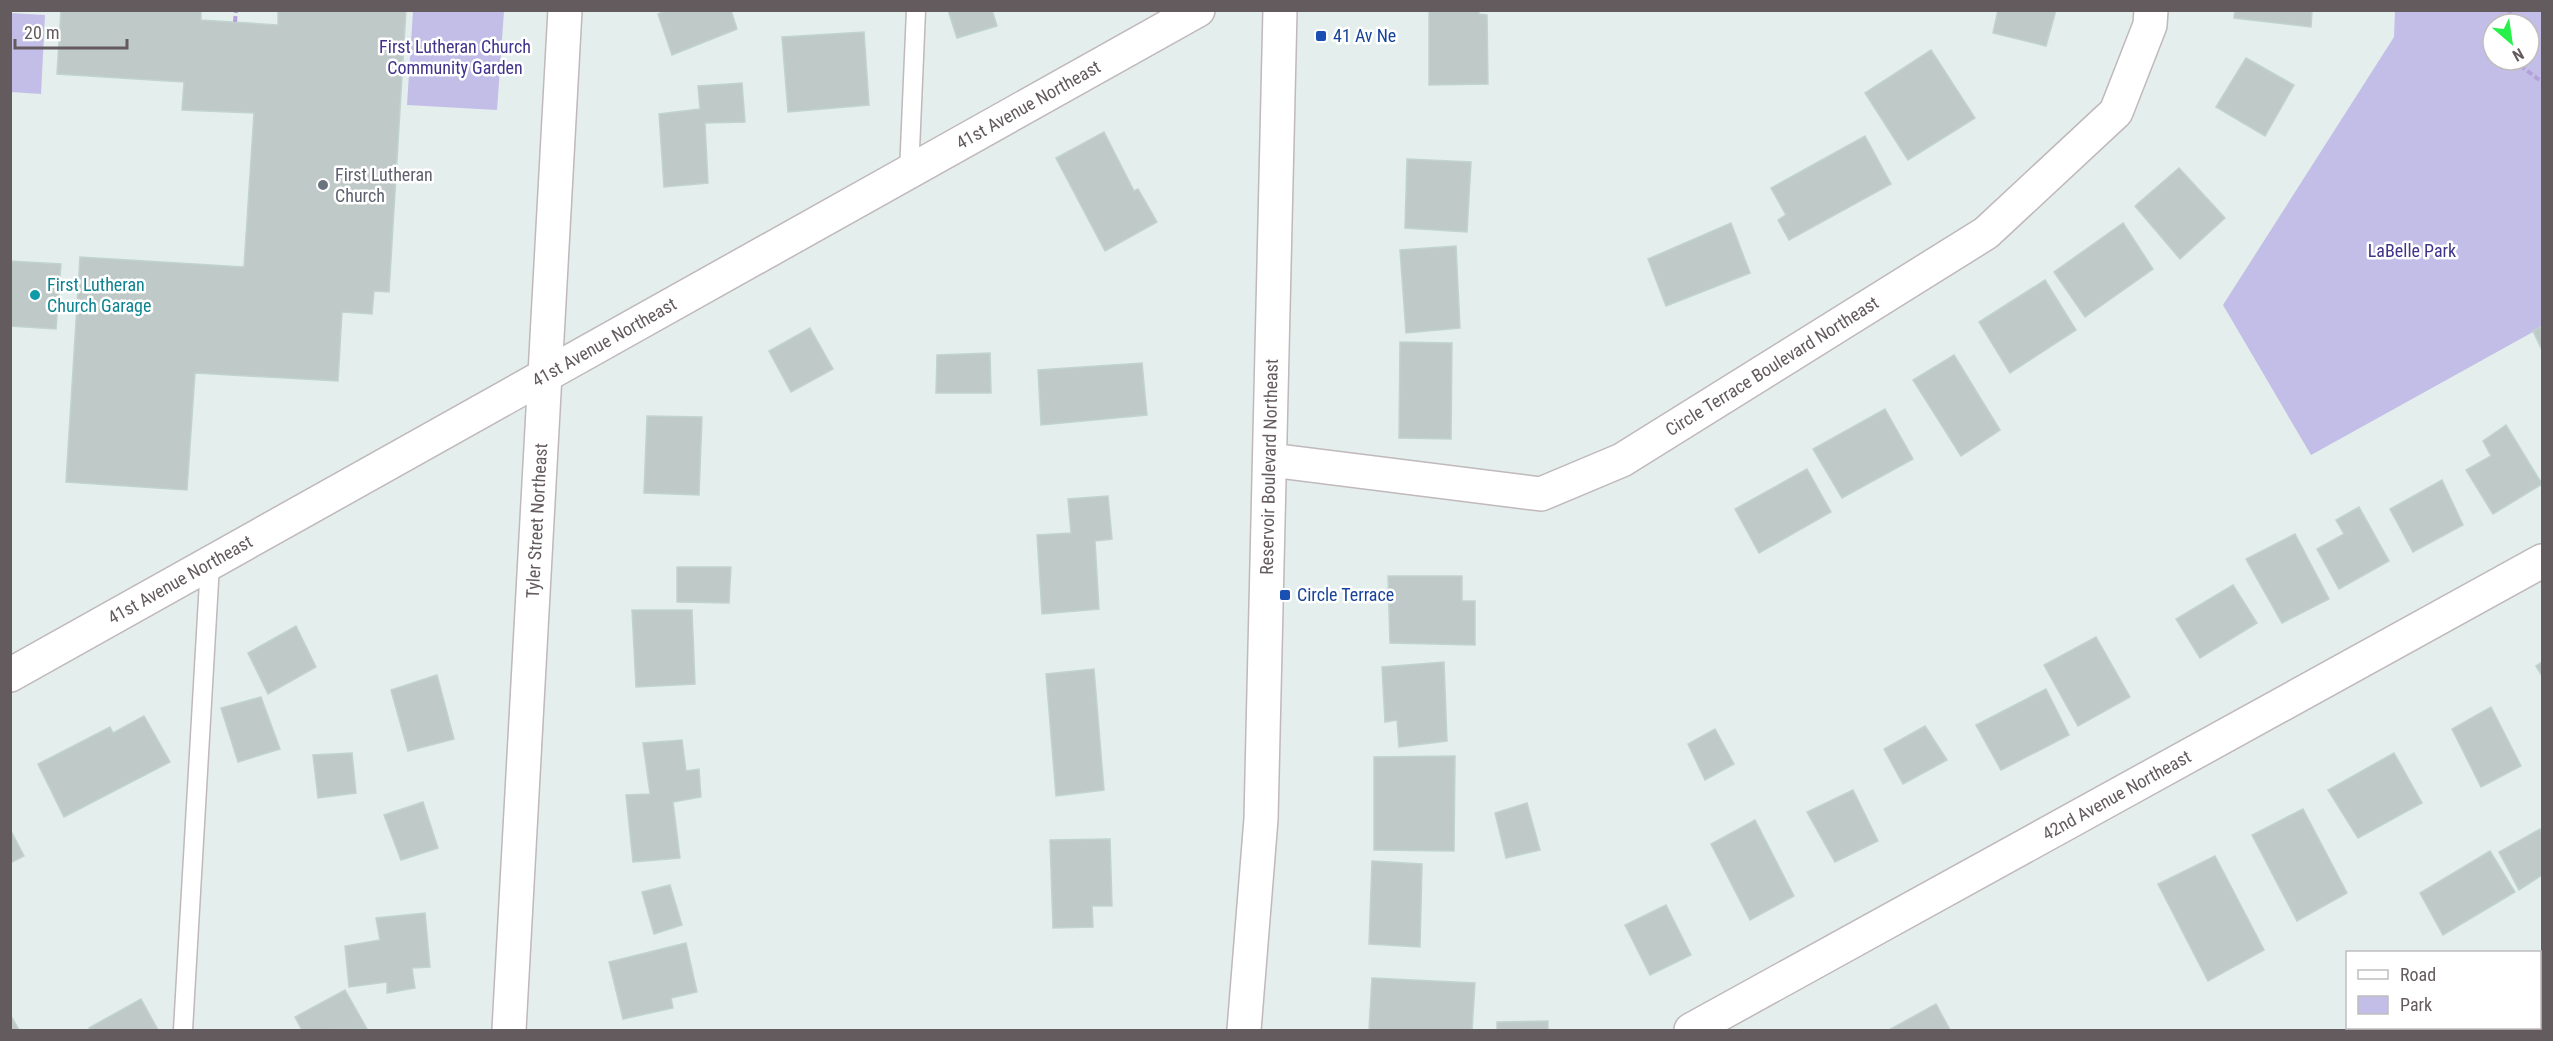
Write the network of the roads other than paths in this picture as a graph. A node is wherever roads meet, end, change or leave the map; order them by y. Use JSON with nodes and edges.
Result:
{"nodes":[{"id":1,"x":565,"y":10,"type":"edge"},
{"id":2,"x":916,"y":10,"type":"edge"},
{"id":3,"x":1198,"y":10,"type":"edge"},
{"id":4,"x":1280,"y":10,"type":"edge"},
{"id":5,"x":2151,"y":10,"type":"edge"},
{"id":6,"x":909,"y":173,"type":"junction"},
{"id":7,"x":547,"y":377,"type":"junction"},
{"id":8,"x":1271,"y":460,"type":"junction"},
{"id":9,"x":2542,"y":561,"type":"edge"},
{"id":10,"x":210,"y":564,"type":"junction"},
{"id":11,"x":10,"y":675,"type":"edge"},
{"id":12,"x":183,"y":1030,"type":"edge"},
{"id":13,"x":509,"y":1030,"type":"edge"},
{"id":14,"x":1244,"y":1030,"type":"edge"},
{"id":15,"x":1691,"y":1030,"type":"edge"}],
"edges":[{"from":1,"to":7,"type":"street","name":"Tyler Street Northeast"},
{"from":2,"to":6,"type":"lane"},
{"from":3,"to":6,"type":"street","name":"41st Avenue Northeast"},
{"from":4,"to":8,"type":"street","name":"Reservoir Boulevard Northeast"},
{"from":5,"to":8,"type":"street","name":"Circle Terrace Boulevard Northeast"},
{"from":6,"to":7,"type":"street","name":"41st Avenue Northeast"},
{"from":7,"to":10,"type":"street","name":"41st Avenue Northeast"},
{"from":7,"to":13,"type":"street","name":"Tyler Street Northeast"},
{"from":8,"to":14,"type":"street","name":"Reservoir Boulevard Northeast"},
{"from":9,"to":15,"type":"street","name":"42nd Avenue Northeast"},
{"from":10,"to":11,"type":"street","name":"41st Avenue Northeast"},
{"from":10,"to":12,"type":"lane"}]}
